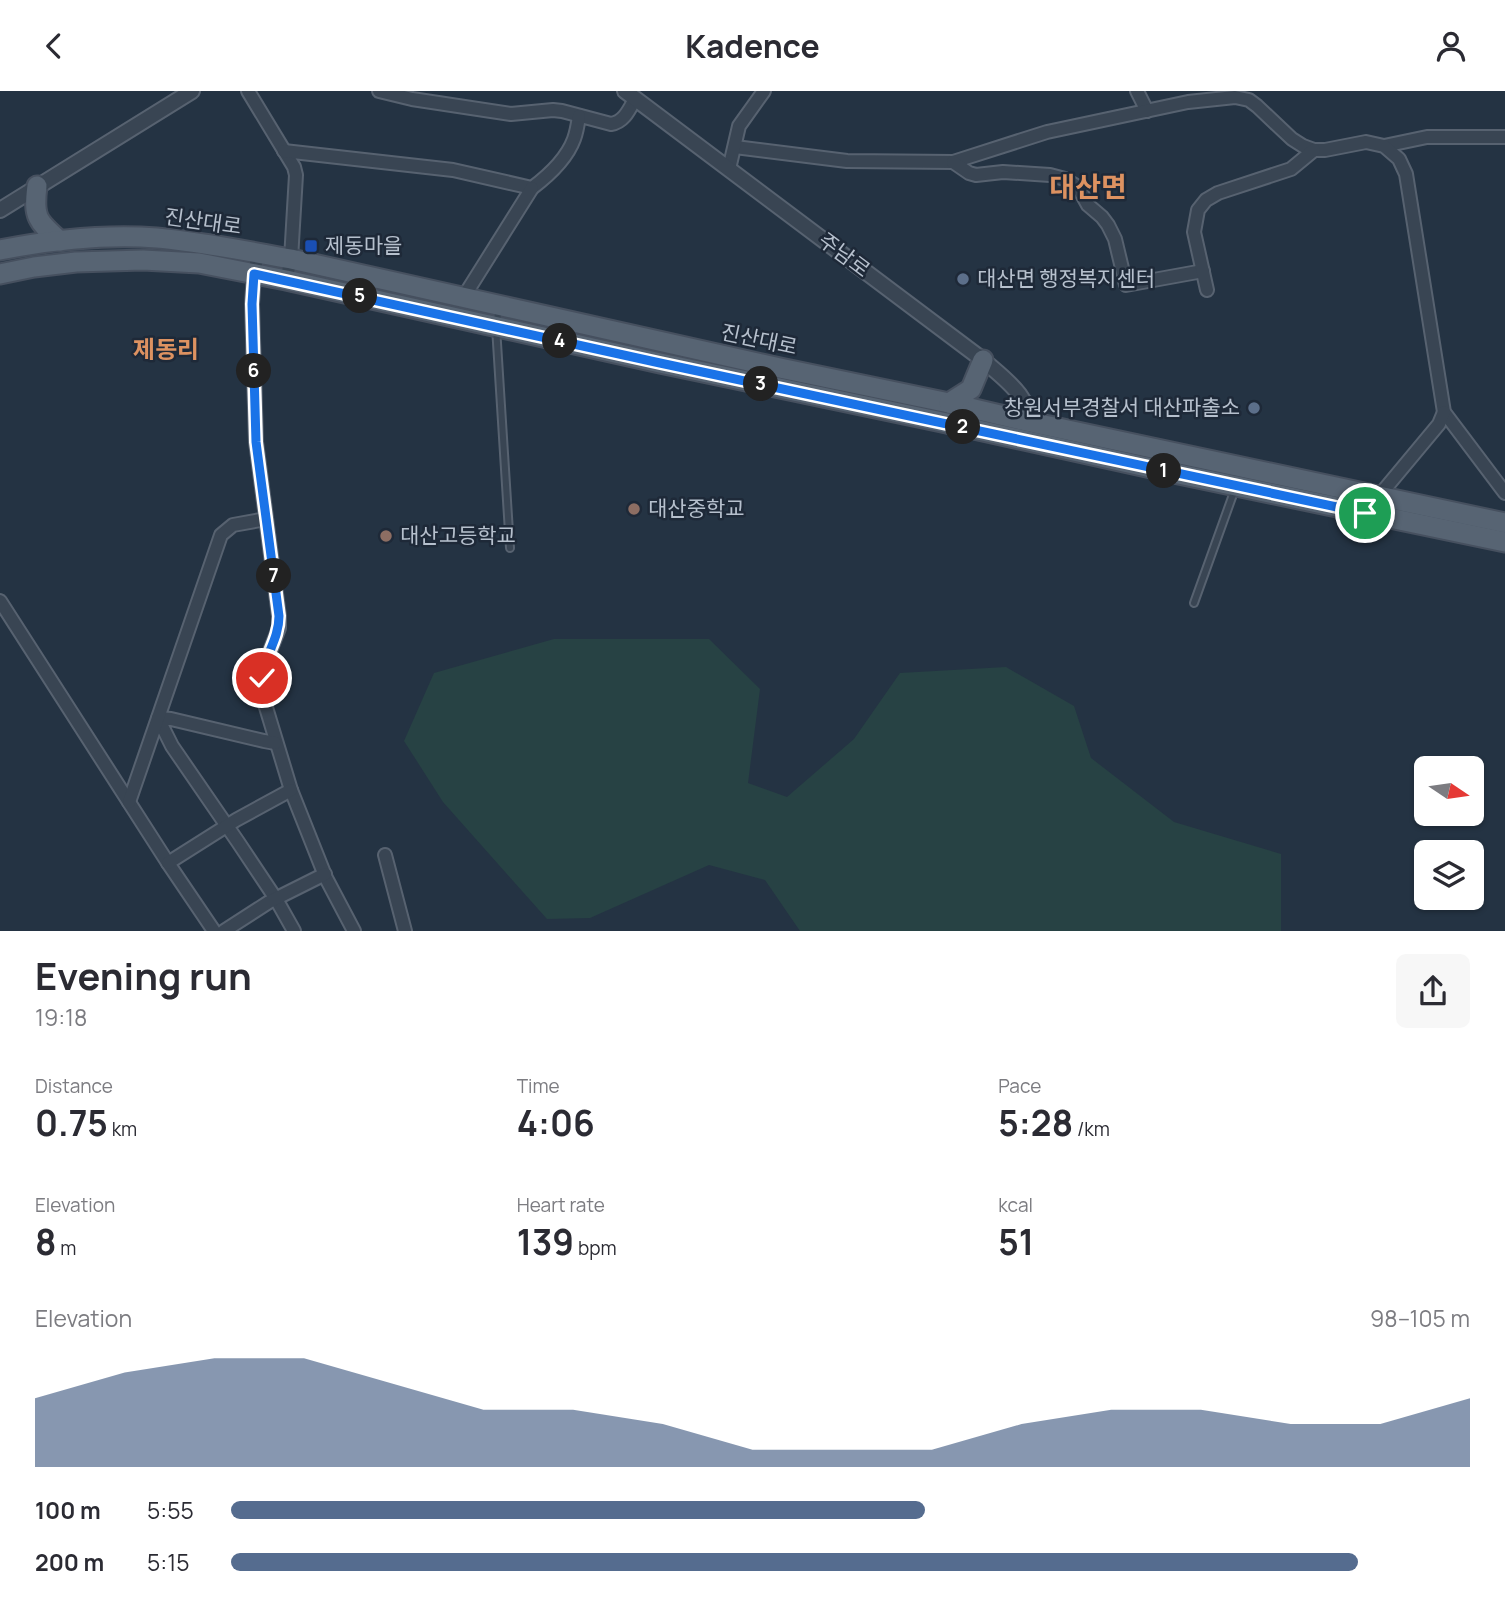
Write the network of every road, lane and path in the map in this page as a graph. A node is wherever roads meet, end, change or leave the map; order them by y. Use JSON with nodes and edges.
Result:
{"nodes":[{"id":1,"x":191,"y":91,"type":"edge"},
{"id":2,"x":248,"y":91,"type":"edge"},
{"id":3,"x":379,"y":91,"type":"edge"},
{"id":4,"x":764,"y":91,"type":"edge"},
{"id":5,"x":1137,"y":91,"type":"edge"},
{"id":6,"x":630,"y":95,"type":"edge"},
{"id":7,"x":1191,"y":96,"type":"edge"},
{"id":8,"x":1147,"y":111,"type":"junction"},
{"id":9,"x":579,"y":116,"type":"junction"},
{"id":10,"x":1505,"y":137,"type":"edge"},
{"id":11,"x":735,"y":146,"type":"junction"},
{"id":12,"x":1384,"y":146,"type":"junction"},
{"id":13,"x":1314,"y":150,"type":"junction"},
{"id":14,"x":284,"y":151,"type":"junction"},
{"id":15,"x":953,"y":162,"type":"junction"},
{"id":16,"x":729,"y":169,"type":"junction"},
{"id":17,"x":37,"y":186,"type":"junction"},
{"id":18,"x":533,"y":188,"type":"junction"},
{"id":19,"x":0,"y":210,"type":"edge"},
{"id":20,"x":60,"y":241,"type":"junction"},
{"id":21,"x":0,"y":250,"type":"edge"},
{"id":22,"x":258,"y":253,"type":"junction"},
{"id":23,"x":291,"y":259,"type":"junction"},
{"id":24,"x":1203,"y":271,"type":"junction"},
{"id":25,"x":0,"y":274,"type":"edge"},
{"id":26,"x":254,"y":274,"type":"junction"},
{"id":27,"x":286,"y":280,"type":"junction"},
{"id":28,"x":1207,"y":290,"type":"dead end"},
{"id":29,"x":463,"y":298,"type":"junction"},
{"id":30,"x":500,"y":306,"type":"junction"},
{"id":31,"x":496,"y":327,"type":"junction"},
{"id":32,"x":984,"y":360,"type":"junction"},
{"id":33,"x":949,"y":403,"type":"junction"},
{"id":34,"x":1444,"y":412,"type":"junction"},
{"id":35,"x":1030,"y":422,"type":"junction"},
{"id":36,"x":1025,"y":441,"type":"junction"},
{"id":37,"x":1241,"y":467,"type":"junction"},
{"id":38,"x":1236,"y":487,"type":"junction"},
{"id":39,"x":1505,"y":493,"type":"edge"},
{"id":40,"x":1379,"y":496,"type":"junction"},
{"id":41,"x":266,"y":519,"type":"junction"},
{"id":42,"x":1505,"y":523,"type":"edge"},
{"id":43,"x":1505,"y":543,"type":"edge"},
{"id":44,"x":510,"y":548,"type":"dead end"},
{"id":45,"x":0,"y":601,"type":"edge"},
{"id":46,"x":1194,"y":603,"type":"dead end"},
{"id":47,"x":158,"y":718,"type":"junction"},
{"id":48,"x":275,"y":743,"type":"junction"},
{"id":49,"x":291,"y":790,"type":"junction"},
{"id":50,"x":129,"y":802,"type":"junction"},
{"id":51,"x":227,"y":825,"type":"junction"},
{"id":52,"x":385,"y":855,"type":"dead end"},
{"id":53,"x":167,"y":863,"type":"junction"},
{"id":54,"x":324,"y":874,"type":"junction"},
{"id":55,"x":276,"y":899,"type":"junction"},
{"id":56,"x":214,"y":931,"type":"edge"},
{"id":57,"x":224,"y":931,"type":"edge"},
{"id":58,"x":294,"y":931,"type":"edge"},
{"id":59,"x":354,"y":931,"type":"edge"},
{"id":60,"x":405,"y":931,"type":"edge"}],
"edges":[{"from":1,"to":17,"type":"street"},
{"from":2,"to":14,"type":"street"},
{"from":3,"to":9,"type":"street"},
{"from":4,"to":11,"type":"street"},
{"from":5,"to":8,"type":"street"},
{"from":6,"to":9,"type":"street"},
{"from":6,"to":16,"type":"street","name":"주남로"},
{"from":7,"to":8,"type":"street"},
{"from":7,"to":13,"type":"street"},
{"from":8,"to":15,"type":"street"},
{"from":9,"to":18,"type":"street"},
{"from":10,"to":12,"type":"street"},
{"from":11,"to":15,"type":"street"},
{"from":11,"to":16,"type":"street"},
{"from":12,"to":13,"type":"street"},
{"from":12,"to":34,"type":"street"},
{"from":13,"to":24,"type":"street"},
{"from":14,"to":18,"type":"street"},
{"from":14,"to":23,"type":"street"},
{"from":15,"to":24,"type":"street"},
{"from":16,"to":32,"type":"street","name":"주남로"},
{"from":17,"to":19,"type":"street"},
{"from":17,"to":20,"type":"main road"},
{"from":18,"to":29,"type":"street"},
{"from":20,"to":21,"type":"main road","name":"진산대로"},
{"from":20,"to":22,"type":"main road","name":"진산대로"},
{"from":22,"to":23,"type":"main road","name":"진산대로"},
{"from":22,"to":26,"type":"street"},
{"from":23,"to":27,"type":"street"},
{"from":23,"to":29,"type":"main road","name":"진산대로"},
{"from":24,"to":28,"type":"street"},
{"from":25,"to":26,"type":"main road","name":"진산대로"},
{"from":26,"to":27,"type":"main road","name":"진산대로"},
{"from":26,"to":41,"type":"street"},
{"from":27,"to":31,"type":"main road","name":"진산대로"},
{"from":29,"to":30,"type":"main road","name":"진산대로"},
{"from":30,"to":31,"type":"lane"},
{"from":30,"to":33,"type":"main road","name":"진산대로"},
{"from":31,"to":36,"type":"main road","name":"진산대로"},
{"from":31,"to":44,"type":"lane"},
{"from":32,"to":33,"type":"main road"},
{"from":32,"to":35,"type":"street","name":"주남로"},
{"from":33,"to":35,"type":"main road","name":"진산대로"},
{"from":34,"to":39,"type":"street"},
{"from":34,"to":40,"type":"street"},
{"from":35,"to":36,"type":"street"},
{"from":35,"to":37,"type":"main road","name":"진산대로"},
{"from":36,"to":38,"type":"main road","name":"진산대로"},
{"from":37,"to":38,"type":"lane"},
{"from":37,"to":40,"type":"main road","name":"진산대로"},
{"from":38,"to":43,"type":"main road","name":"진산대로"},
{"from":38,"to":46,"type":"lane"},
{"from":40,"to":42,"type":"main road","name":"진산대로"},
{"from":41,"to":47,"type":"street"},
{"from":41,"to":48,"type":"street"},
{"from":45,"to":50,"type":"street"},
{"from":47,"to":48,"type":"street"},
{"from":47,"to":50,"type":"street"},
{"from":47,"to":51,"type":"street"},
{"from":48,"to":49,"type":"street"},
{"from":49,"to":51,"type":"street"},
{"from":49,"to":54,"type":"street"},
{"from":50,"to":53,"type":"street"},
{"from":51,"to":53,"type":"street"},
{"from":51,"to":55,"type":"street"},
{"from":52,"to":60,"type":"street"},
{"from":53,"to":56,"type":"street"},
{"from":54,"to":55,"type":"street"},
{"from":54,"to":59,"type":"street"},
{"from":55,"to":57,"type":"street"},
{"from":55,"to":58,"type":"street"}]}
